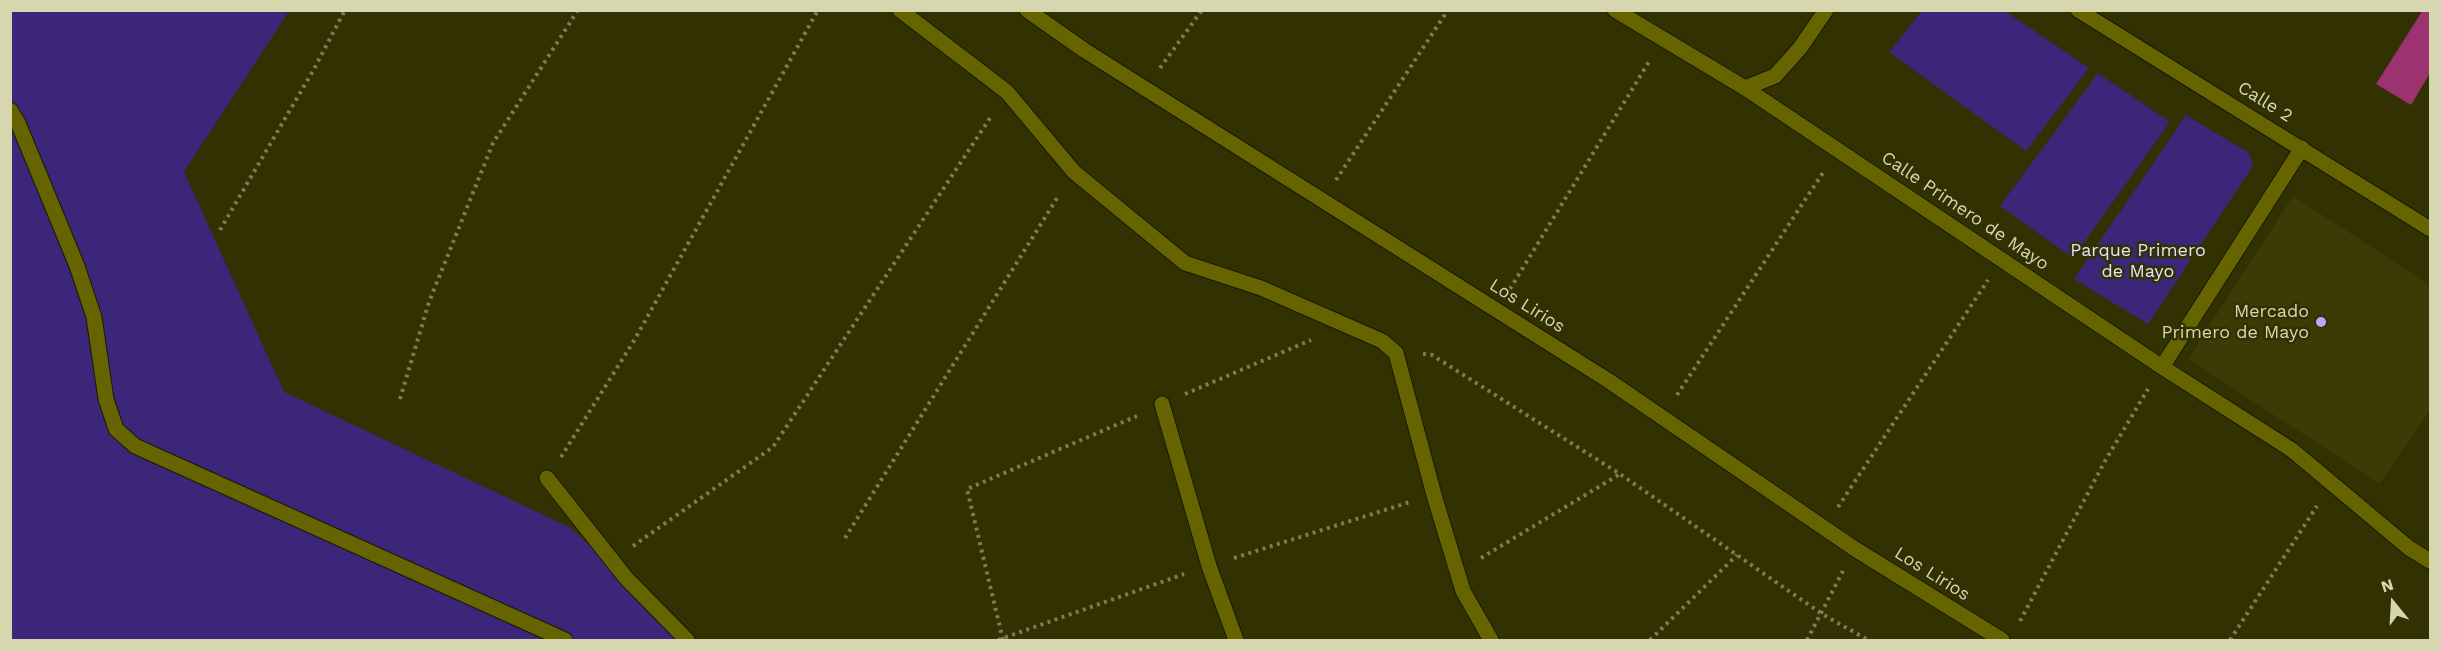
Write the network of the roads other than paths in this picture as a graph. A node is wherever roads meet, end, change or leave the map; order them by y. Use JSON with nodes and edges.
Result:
{"nodes":[{"id":1,"x":900,"y":10,"type":"edge"},
{"id":2,"x":1027,"y":10,"type":"edge"},
{"id":3,"x":1615,"y":10,"type":"edge"},
{"id":4,"x":1826,"y":10,"type":"edge"},
{"id":5,"x":2078,"y":10,"type":"edge"},
{"id":6,"x":1745,"y":88,"type":"junction"},
{"id":7,"x":10,"y":110,"type":"edge"},
{"id":8,"x":2302,"y":148,"type":"junction"},
{"id":9,"x":2430,"y":230,"type":"edge"},
{"id":10,"x":2162,"y":367,"type":"junction"},
{"id":11,"x":1162,"y":404,"type":"dead end"},
{"id":12,"x":548,"y":478,"type":"road end"},
{"id":13,"x":2430,"y":561,"type":"edge"},
{"id":14,"x":565,"y":640,"type":"edge"},
{"id":15,"x":687,"y":640,"type":"edge"},
{"id":16,"x":1236,"y":640,"type":"edge"},
{"id":17,"x":1491,"y":640,"type":"edge"},
{"id":18,"x":2002,"y":640,"type":"edge"}],
"edges":[{"from":1,"to":17,"type":"street"},
{"from":2,"to":18,"type":"street","name":"Los Lirios"},
{"from":3,"to":6,"type":"street","name":"Calle Primero de Mayo"},
{"from":4,"to":6,"type":"street"},
{"from":5,"to":8,"type":"street","name":"Calle 2"},
{"from":6,"to":10,"type":"street","name":"Calle Primero de Mayo"},
{"from":7,"to":14,"type":"street"},
{"from":8,"to":9,"type":"street","name":"Calle 2"},
{"from":8,"to":10,"type":"street"},
{"from":10,"to":13,"type":"street","name":"Calle Primero de Mayo"},
{"from":11,"to":16,"type":"street"},
{"from":12,"to":15,"type":"street"}]}
